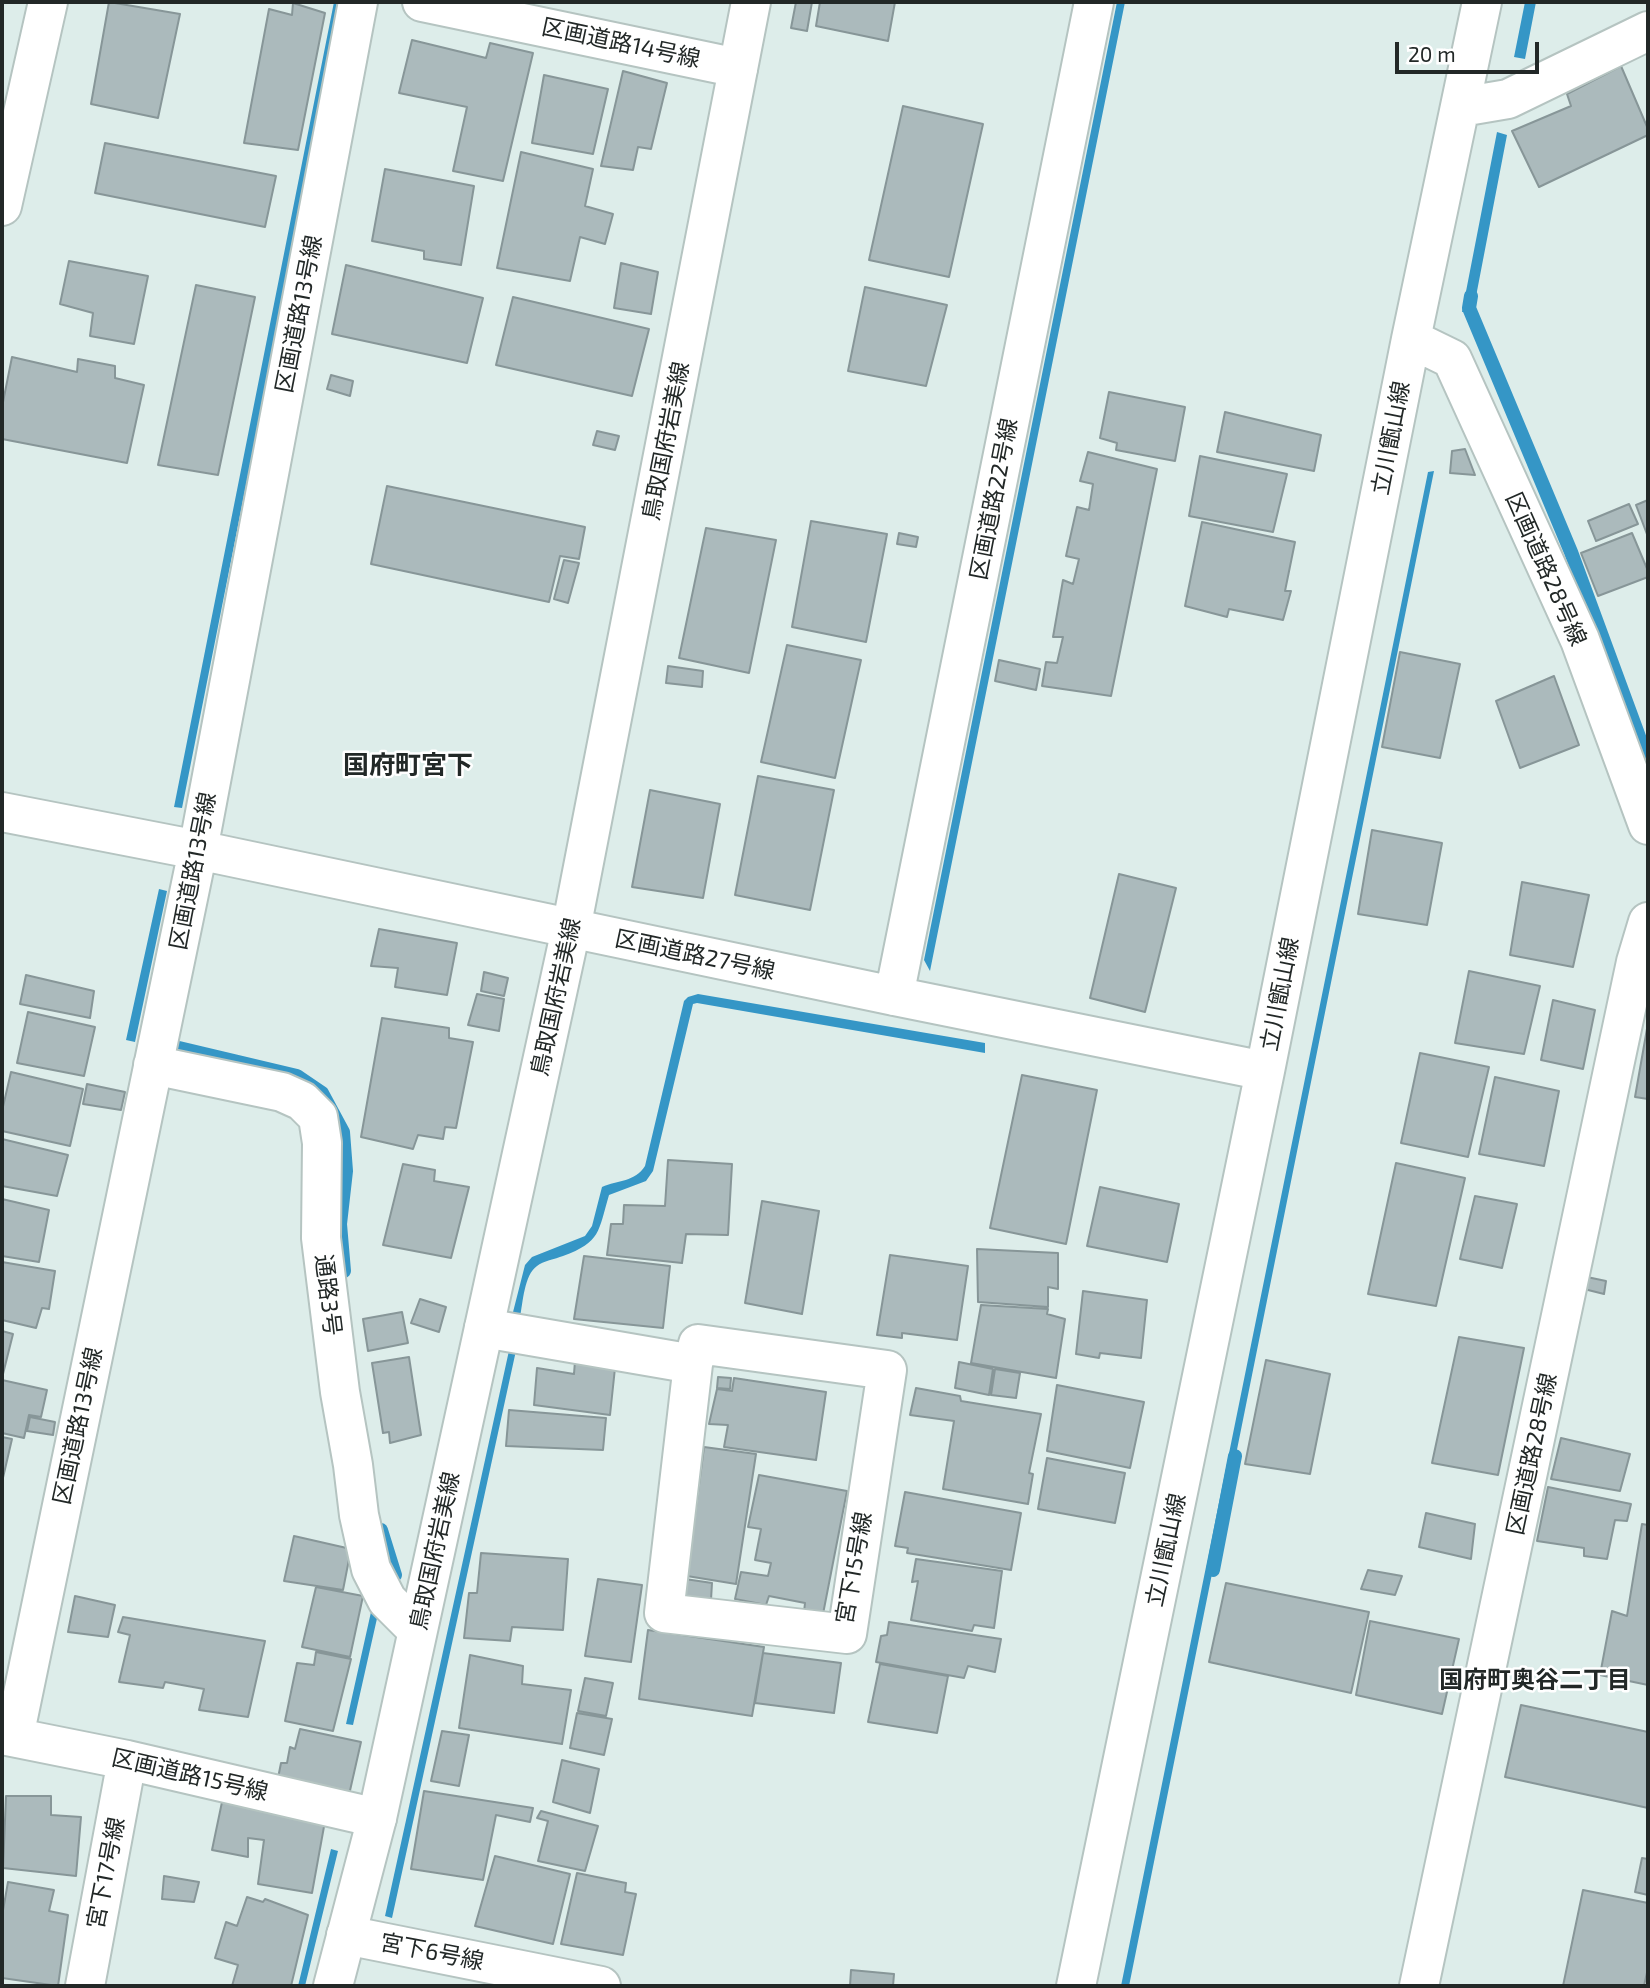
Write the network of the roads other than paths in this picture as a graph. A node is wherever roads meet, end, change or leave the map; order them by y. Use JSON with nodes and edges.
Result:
{"nodes":[{"id":1,"x":48,"y":2,"type":"edge"},
{"id":2,"x":358,"y":2,"type":"edge"},
{"id":3,"x":422,"y":2,"type":"edge"},
{"id":4,"x":751,"y":2,"type":"edge"},
{"id":5,"x":1094,"y":2,"type":"edge"},
{"id":6,"x":1482,"y":2,"type":"edge"},
{"id":7,"x":1648,"y":31,"type":"edge"},
{"id":8,"x":738,"y":68,"type":"junction"},
{"id":9,"x":1461,"y":107,"type":"junction"},
{"id":10,"x":12,"y":111,"type":"edge"},
{"id":11,"x":2,"y":206,"type":"edge"},
{"id":12,"x":1411,"y":339,"type":"junction"},
{"id":13,"x":2,"y":812,"type":"edge"},
{"id":14,"x":1648,"y":825,"type":"edge"},
{"id":15,"x":198,"y":850,"type":"junction"},
{"id":16,"x":1648,"y":922,"type":"edge"},
{"id":17,"x":572,"y":929,"type":"junction"},
{"id":18,"x":894,"y":996,"type":"junction"},
{"id":19,"x":153,"y":1065,"type":"junction"},
{"id":20,"x":1265,"y":1071,"type":"junction"},
{"id":21,"x":484,"y":1328,"type":"junction"},
{"id":22,"x":693,"y":1364,"type":"junction"},
{"id":23,"x":417,"y":1630,"type":"junction"},
{"id":24,"x":8,"y":1736,"type":"edge"},
{"id":25,"x":127,"y":1760,"type":"junction"},
{"id":26,"x":377,"y":1818,"type":"junction"},
{"id":27,"x":346,"y":1935,"type":"junction"},
{"id":28,"x":85,"y":1986,"type":"edge"},
{"id":29,"x":332,"y":1986,"type":"edge"},
{"id":30,"x":601,"y":1986,"type":"edge"},
{"id":31,"x":1076,"y":1986,"type":"edge"},
{"id":32,"x":1419,"y":1986,"type":"edge"}],
"edges":[{"from":1,"to":10,"type":"street"},
{"from":2,"to":15,"type":"street","name":"区画道路13号線"},
{"from":3,"to":8,"type":"street","name":"区画道路14号線"},
{"from":4,"to":8,"type":"street","name":"鳥取国府岩美線"},
{"from":5,"to":18,"type":"street","name":"区画道路22号線"},
{"from":6,"to":9,"type":"street","name":"立川甑山線"},
{"from":7,"to":9,"type":"street"},
{"from":8,"to":17,"type":"street","name":"鳥取国府岩美線"},
{"from":9,"to":12,"type":"street","name":"立川甑山線"},
{"from":10,"to":11,"type":"street"},
{"from":12,"to":14,"type":"street","name":"区画道路28号線"},
{"from":12,"to":20,"type":"street","name":"立川甑山線"},
{"from":13,"to":15,"type":"street","name":"区画道路27号線"},
{"from":15,"to":17,"type":"street","name":"区画道路27号線"},
{"from":15,"to":19,"type":"street","name":"区画道路13号線"},
{"from":16,"to":32,"type":"street","name":"区画道路28号線"},
{"from":17,"to":18,"type":"street","name":"区画道路27号線"},
{"from":17,"to":21,"type":"street","name":"鳥取国府岩美線"},
{"from":18,"to":20,"type":"street","name":"区画道路27号線"},
{"from":19,"to":23,"type":"street","name":"通路3号"},
{"from":19,"to":24,"type":"street","name":"区画道路13号線"},
{"from":20,"to":31,"type":"street","name":"立川甑山線"},
{"from":21,"to":22,"type":"street"},
{"from":21,"to":23,"type":"street","name":"鳥取国府岩美線"},
{"from":22,"to":22,"type":"street","name":"宮下15号線"},
{"from":23,"to":26,"type":"street","name":"鳥取国府岩美線"},
{"from":24,"to":25,"type":"street","name":"区画道路15号線"},
{"from":25,"to":26,"type":"street","name":"区画道路15号線"},
{"from":25,"to":28,"type":"street","name":"宮下17号線"},
{"from":26,"to":27,"type":"street","name":"鳥取国府岩美線"},
{"from":27,"to":29,"type":"street","name":"鳥取国府岩美線"},
{"from":27,"to":30,"type":"street","name":"宮下6号線"}]}
